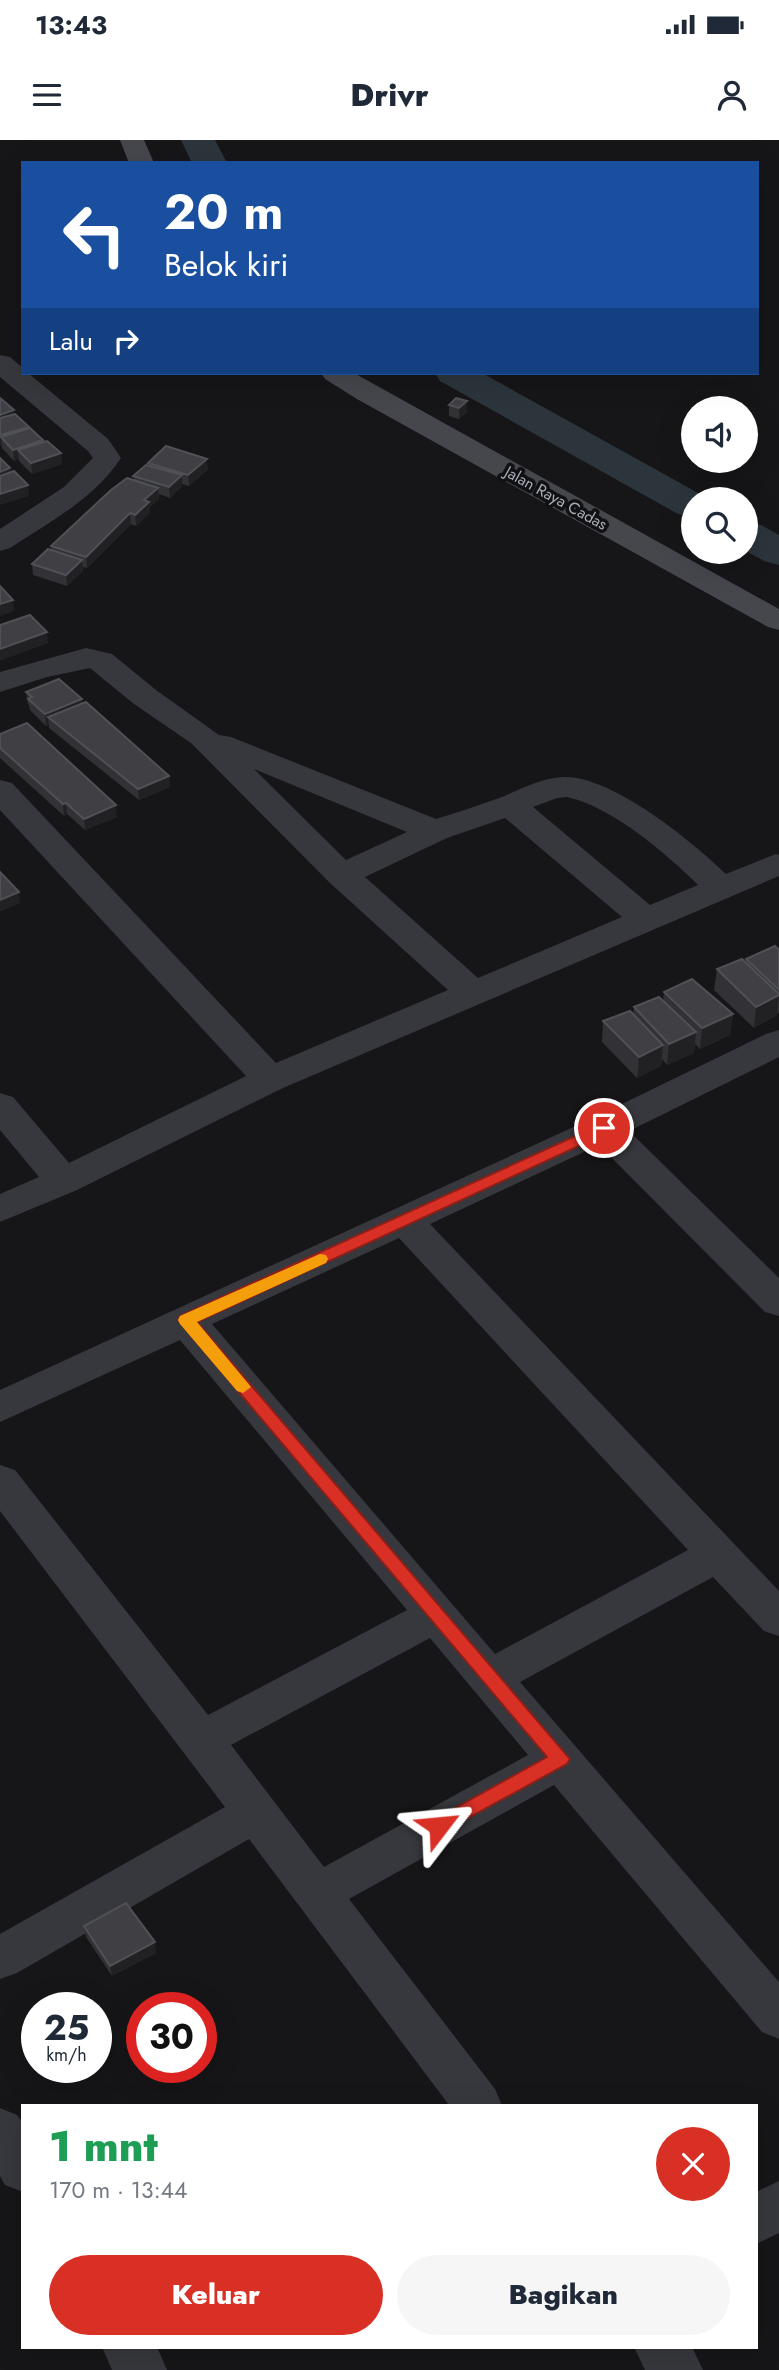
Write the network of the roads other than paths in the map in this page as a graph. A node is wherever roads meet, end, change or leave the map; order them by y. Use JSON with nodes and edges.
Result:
{"nodes":[{"id":1,"x":132,"y":140,"type":"edge"},
{"id":2,"x":141,"y":161,"type":"edge"},
{"id":3,"x":0,"y":363,"type":"edge"},
{"id":4,"x":338,"y":375,"type":"edge"},
{"id":5,"x":0,"y":542,"type":"edge"},
{"id":6,"x":779,"y":621,"type":"edge"},
{"id":7,"x":0,"y":684,"type":"edge"},
{"id":8,"x":202,"y":736,"type":"junction"},
{"id":9,"x":0,"y":790,"type":"edge"},
{"id":10,"x":510,"y":806,"type":"junction"},
{"id":11,"x":435,"y":831,"type":"junction"},
{"id":12,"x":776,"y":865,"type":"dead end"},
{"id":13,"x":342,"y":875,"type":"junction"},
{"id":14,"x":721,"y":888,"type":"junction"},
{"id":15,"x":646,"y":920,"type":"junction"},
{"id":16,"x":471,"y":992,"type":"junction"},
{"id":17,"x":779,"y":1042,"type":"edge"},
{"id":18,"x":270,"y":1079,"type":"junction"},
{"id":19,"x":0,"y":1106,"type":"edge"},
{"id":20,"x":604,"y":1128,"type":"junction"},
{"id":21,"x":64,"y":1181,"type":"junction"},
{"id":22,"x":0,"y":1209,"type":"edge"},
{"id":23,"x":405,"y":1221,"type":"junction"},
{"id":24,"x":779,"y":1302,"type":"edge"},
{"id":25,"x":186,"y":1320,"type":"junction"},
{"id":26,"x":0,"y":1407,"type":"edge"},
{"id":27,"x":0,"y":1481,"type":"edge"},
{"id":28,"x":718,"y":1554,"type":"junction"},
{"id":29,"x":436,"y":1615,"type":"junction"},
{"id":30,"x":779,"y":1619,"type":"edge"},
{"id":31,"x":491,"y":1677,"type":"junction"},
{"id":32,"x":201,"y":1740,"type":"junction"},
{"id":33,"x":560,"y":1759,"type":"junction"},
{"id":34,"x":256,"y":1812,"type":"junction"},
{"id":35,"x":317,"y":1894,"type":"junction"},
{"id":36,"x":0,"y":1958,"type":"edge"},
{"id":37,"x":779,"y":2017,"type":"edge"},
{"id":38,"x":477,"y":2104,"type":"edge"},
{"id":39,"x":0,"y":2131,"type":"edge"},
{"id":40,"x":21,"y":2166,"type":"edge"},
{"id":41,"x":779,"y":2205,"type":"edge"},
{"id":42,"x":758,"y":2219,"type":"edge"},
{"id":43,"x":129,"y":2349,"type":"edge"},
{"id":44,"x":661,"y":2349,"type":"edge"},
{"id":45,"x":141,"y":2370,"type":"edge"},
{"id":46,"x":677,"y":2370,"type":"edge"}],
"edges":[{"from":1,"to":2,"type":"street"},
{"from":3,"to":5,"type":"street"},
{"from":4,"to":6,"type":"street","name":"Jalan Raya Cadas"},
{"from":7,"to":8,"type":"street"},
{"from":8,"to":11,"type":"street"},
{"from":8,"to":13,"type":"street"},
{"from":9,"to":18,"type":"street"},
{"from":10,"to":11,"type":"street"},
{"from":10,"to":14,"type":"street"},
{"from":10,"to":15,"type":"street"},
{"from":11,"to":13,"type":"street"},
{"from":12,"to":14,"type":"street"},
{"from":13,"to":16,"type":"street"},
{"from":14,"to":15,"type":"street"},
{"from":15,"to":16,"type":"street"},
{"from":16,"to":18,"type":"street"},
{"from":17,"to":20,"type":"street"},
{"from":18,"to":21,"type":"street"},
{"from":19,"to":21,"type":"street"},
{"from":20,"to":23,"type":"street"},
{"from":20,"to":24,"type":"street"},
{"from":21,"to":22,"type":"street"},
{"from":23,"to":25,"type":"street"},
{"from":23,"to":28,"type":"street"},
{"from":25,"to":26,"type":"street"},
{"from":25,"to":29,"type":"street"},
{"from":27,"to":32,"type":"street"},
{"from":28,"to":30,"type":"street"},
{"from":28,"to":31,"type":"street"},
{"from":29,"to":31,"type":"street"},
{"from":29,"to":32,"type":"street"},
{"from":31,"to":33,"type":"street"},
{"from":32,"to":34,"type":"street"},
{"from":33,"to":35,"type":"street"},
{"from":33,"to":37,"type":"street"},
{"from":34,"to":35,"type":"street"},
{"from":34,"to":36,"type":"street"},
{"from":35,"to":38,"type":"street"},
{"from":39,"to":40,"type":"street"},
{"from":41,"to":42,"type":"street"},
{"from":43,"to":45,"type":"street"},
{"from":44,"to":46,"type":"street"}]}
